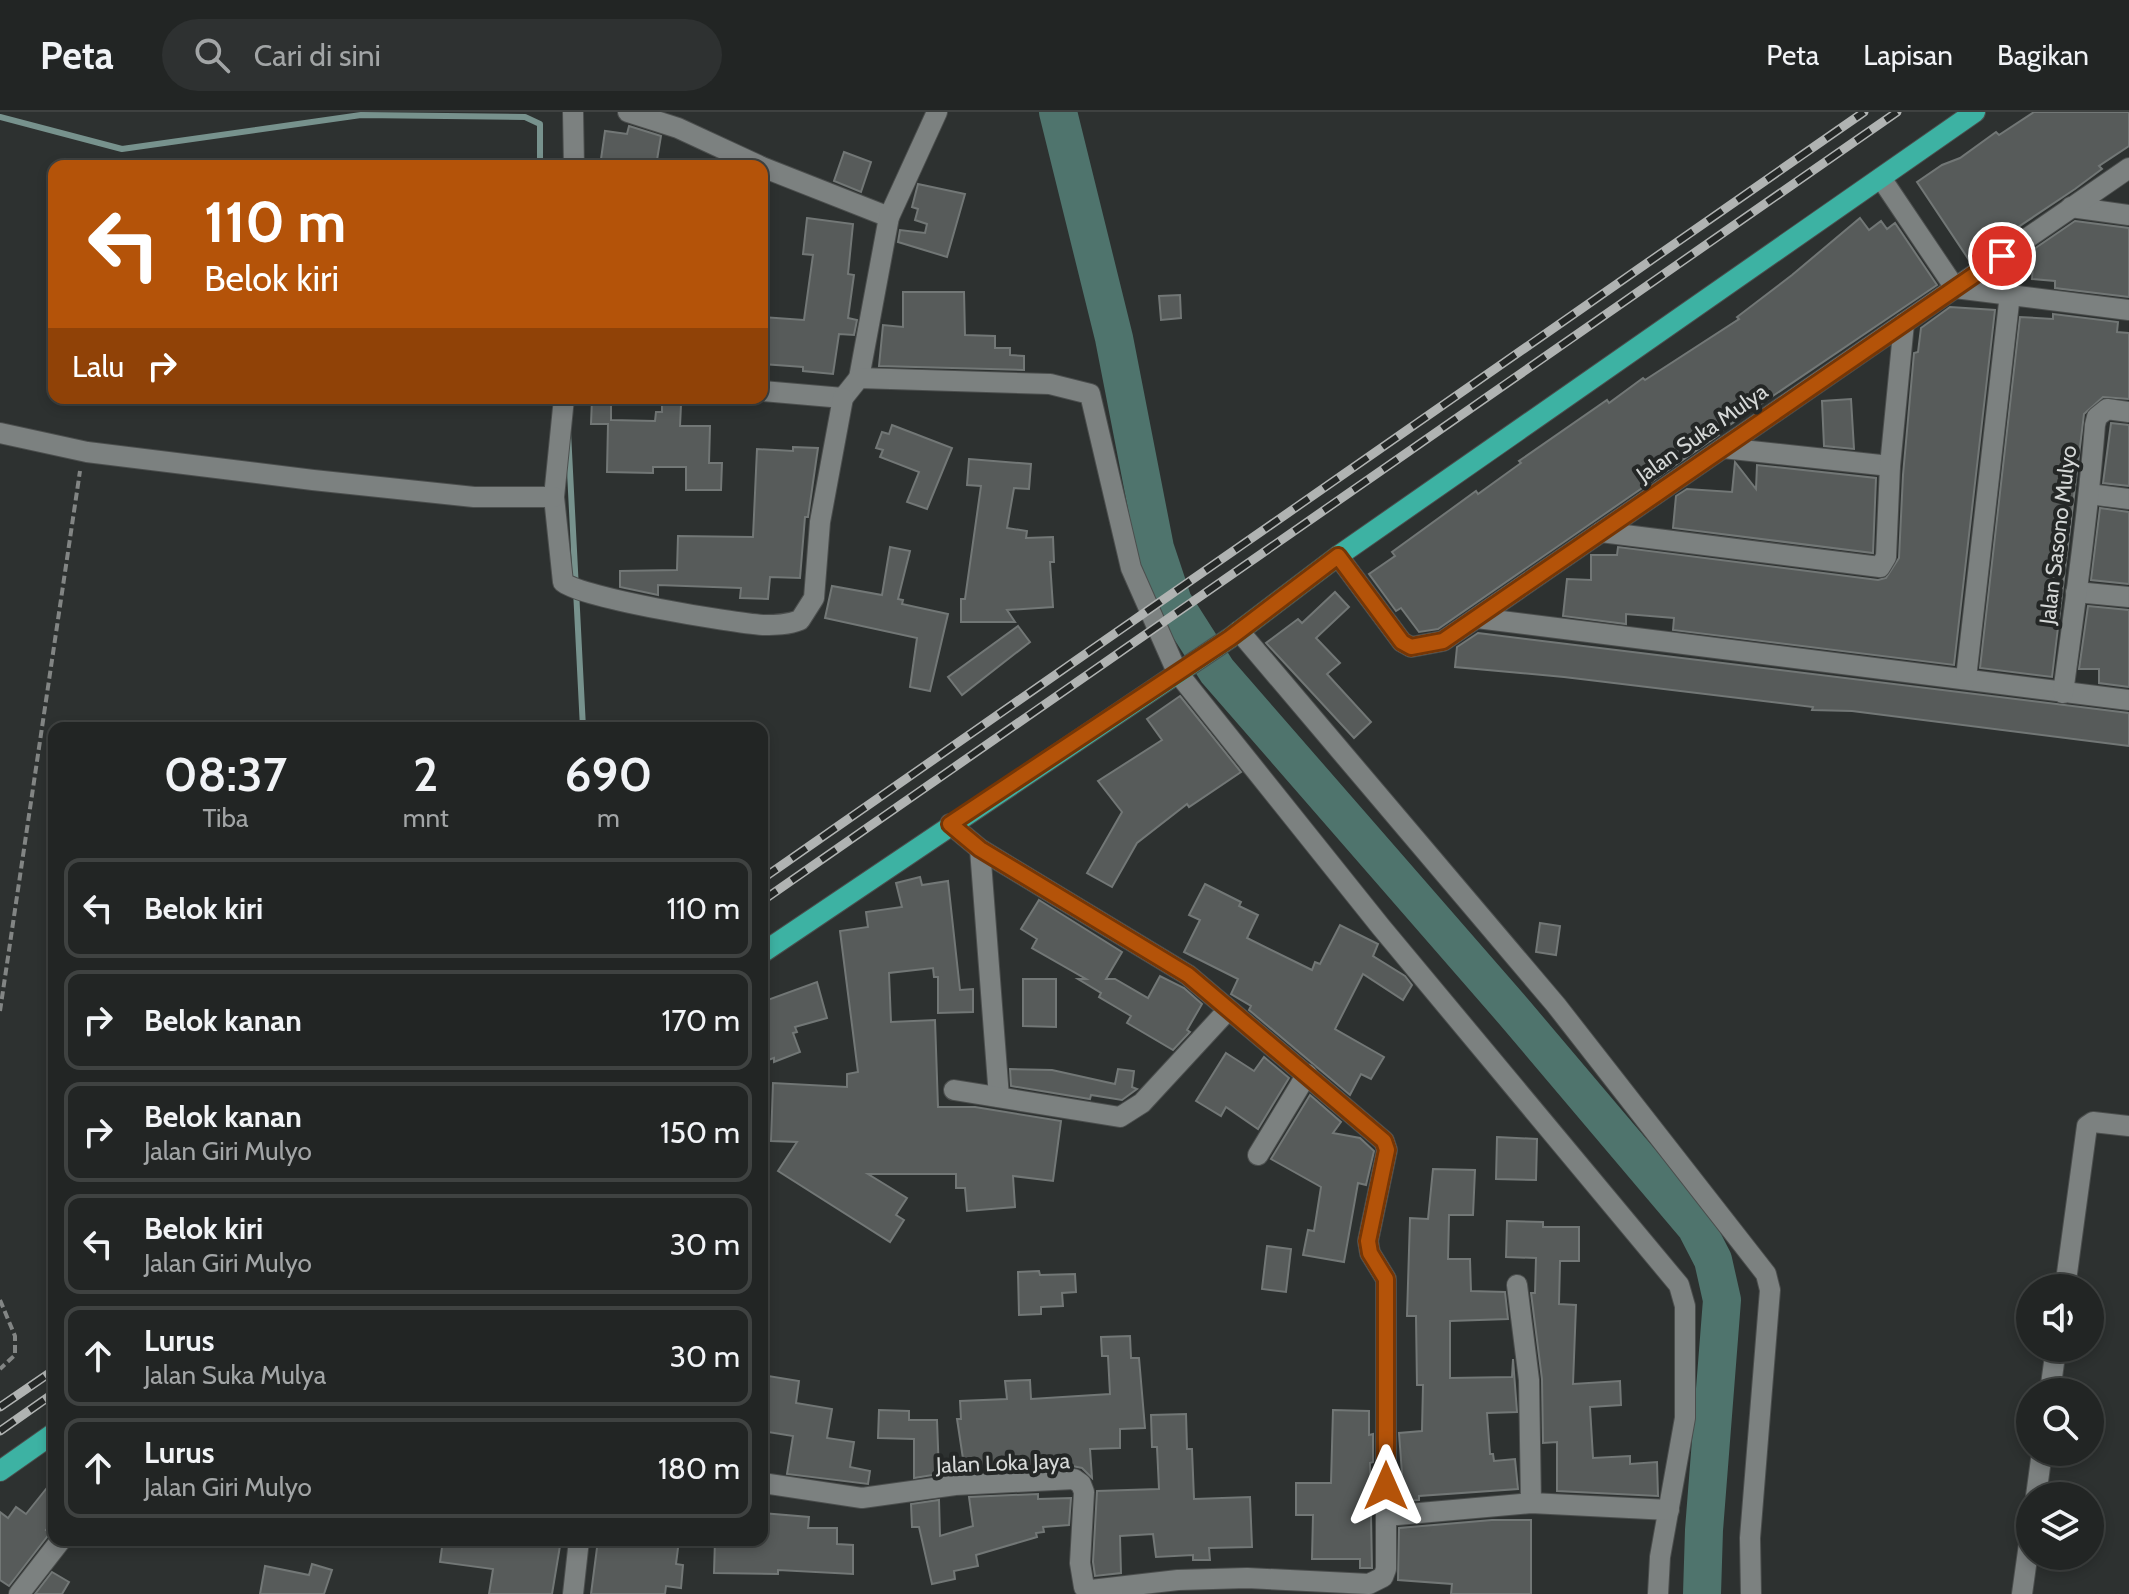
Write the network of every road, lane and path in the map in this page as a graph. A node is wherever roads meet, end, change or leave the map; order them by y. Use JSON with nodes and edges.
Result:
{"nodes":[{"id":1,"x":573,"y":112,"type":"edge"},
{"id":2,"x":628,"y":112,"type":"edge"},
{"id":3,"x":937,"y":112,"type":"edge"},
{"id":4,"x":1975,"y":112,"type":"edge"},
{"id":5,"x":574,"y":160,"type":"edge"},
{"id":6,"x":748,"y":160,"type":"edge"},
{"id":7,"x":2129,"y":168,"type":"edge"},
{"id":8,"x":768,"y":169,"type":"edge"},
{"id":9,"x":1881,"y":178,"type":"junction"},
{"id":10,"x":2071,"y":207,"type":"junction"},
{"id":11,"x":2129,"y":215,"type":"edge"},
{"id":12,"x":889,"y":217,"type":"junction"},
{"id":13,"x":1955,"y":288,"type":"junction"},
{"id":14,"x":2010,"y":294,"type":"junction"},
{"id":15,"x":2129,"y":310,"type":"edge"},
{"id":16,"x":1904,"y":323,"type":"junction"},
{"id":17,"x":859,"y":378,"type":"junction"},
{"id":18,"x":768,"y":392,"type":"edge"},
{"id":19,"x":843,"y":398,"type":"junction"},
{"id":20,"x":563,"y":407,"type":"edge"},
{"id":21,"x":2129,"y":412,"type":"edge"},
{"id":22,"x":0,"y":433,"type":"edge"},
{"id":23,"x":1723,"y":448,"type":"junction"},
{"id":24,"x":87,"y":452,"type":"junction"},
{"id":25,"x":1890,"y":466,"type":"junction"},
{"id":26,"x":2089,"y":494,"type":"junction"},
{"id":27,"x":554,"y":497,"type":"junction"},
{"id":28,"x":2129,"y":499,"type":"edge"},
{"id":29,"x":1601,"y":532,"type":"junction"},
{"id":30,"x":1338,"y":556,"type":"junction"},
{"id":31,"x":2076,"y":592,"type":"junction"},
{"id":32,"x":2129,"y":597,"type":"edge"},
{"id":33,"x":1477,"y":618,"type":"junction"},
{"id":34,"x":1235,"y":634,"type":"junction"},
{"id":35,"x":1182,"y":668,"type":"junction"},
{"id":36,"x":1966,"y":678,"type":"junction"},
{"id":37,"x":2063,"y":693,"type":"junction"},
{"id":38,"x":2129,"y":700,"type":"edge"},
{"id":39,"x":950,"y":824,"type":"junction"},
{"id":40,"x":980,"y":849,"type":"junction"},
{"id":41,"x":768,"y":949,"type":"edge"},
{"id":42,"x":0,"y":1011,"type":"edge"},
{"id":43,"x":1227,"y":1011,"type":"junction"},
{"id":44,"x":1307,"y":1074,"type":"junction"},
{"id":45,"x":954,"y":1090,"type":"dead end"},
{"id":46,"x":999,"y":1097,"type":"junction"},
{"id":47,"x":2129,"y":1126,"type":"edge"},
{"id":48,"x":1258,"y":1155,"type":"dead end"},
{"id":49,"x":2067,"y":1274,"type":"edge"},
{"id":50,"x":1517,"y":1285,"type":"dead end"},
{"id":51,"x":0,"y":1300,"type":"edge"},
{"id":52,"x":0,"y":1369,"type":"edge"},
{"id":53,"x":48,"y":1437,"type":"edge"},
{"id":54,"x":0,"y":1471,"type":"edge"},
{"id":55,"x":768,"y":1484,"type":"edge"},
{"id":56,"x":1531,"y":1503,"type":"junction"},
{"id":57,"x":1669,"y":1510,"type":"junction"},
{"id":58,"x":1386,"y":1516,"type":"junction"},
{"id":59,"x":56,"y":1546,"type":"edge"},
{"id":60,"x":578,"y":1546,"type":"edge"},
{"id":61,"x":2025,"y":1570,"type":"edge"},
{"id":62,"x":1246,"y":1586,"type":"edge"},
{"id":63,"x":19,"y":1594,"type":"edge"},
{"id":64,"x":573,"y":1594,"type":"edge"},
{"id":65,"x":1658,"y":1594,"type":"edge"},
{"id":66,"x":1751,"y":1594,"type":"edge"},
{"id":67,"x":2022,"y":1594,"type":"edge"}],
"edges":[{"from":1,"to":5,"type":"street"},
{"from":2,"to":6,"type":"street"},
{"from":3,"to":12,"type":"street"},
{"from":4,"to":9,"type":"main road"},
{"from":7,"to":10,"type":"street","name":"Jalan Suka Mulya"},
{"from":8,"to":12,"type":"street"},
{"from":9,"to":13,"type":"street"},
{"from":9,"to":30,"type":"main road"},
{"from":10,"to":11,"type":"street"},
{"from":10,"to":13,"type":"street","name":"Jalan Suka Mulya"},
{"from":12,"to":17,"type":"street"},
{"from":13,"to":14,"type":"street"},
{"from":13,"to":16,"type":"street","name":"Jalan Suka Mulya"},
{"from":14,"to":15,"type":"street"},
{"from":14,"to":36,"type":"street"},
{"from":16,"to":23,"type":"street","name":"Jalan Suka Mulya"},
{"from":16,"to":25,"type":"street"},
{"from":17,"to":19,"type":"street"},
{"from":17,"to":35,"type":"street"},
{"from":18,"to":19,"type":"street"},
{"from":19,"to":27,"type":"street"},
{"from":20,"to":27,"type":"street"},
{"from":21,"to":26,"type":"street","name":"Jalan Sasono Mulyo"},
{"from":22,"to":24,"type":"street"},
{"from":23,"to":25,"type":"street"},
{"from":23,"to":29,"type":"street","name":"Jalan Suka Mulya"},
{"from":24,"to":27,"type":"street"},
{"from":24,"to":42,"type":"path"},
{"from":25,"to":29,"type":"street"},
{"from":26,"to":28,"type":"street"},
{"from":26,"to":31,"type":"street","name":"Jalan Sasono Mulyo"},
{"from":29,"to":33,"type":"street","name":"Jalan Suka Mulya"},
{"from":30,"to":33,"type":"street","name":"Jalan Suka Mulya"},
{"from":30,"to":34,"type":"main road"},
{"from":31,"to":32,"type":"street"},
{"from":31,"to":37,"type":"street","name":"Jalan Sasono Mulyo"},
{"from":33,"to":36,"type":"street"},
{"from":34,"to":35,"type":"main road"},
{"from":34,"to":66,"type":"street"},
{"from":35,"to":39,"type":"main road"},
{"from":35,"to":57,"type":"street"},
{"from":36,"to":37,"type":"street"},
{"from":37,"to":38,"type":"street"},
{"from":39,"to":40,"type":"street"},
{"from":39,"to":41,"type":"main road"},
{"from":40,"to":43,"type":"street"},
{"from":40,"to":46,"type":"street"},
{"from":43,"to":44,"type":"street"},
{"from":43,"to":46,"type":"street"},
{"from":44,"to":48,"type":"street"},
{"from":44,"to":58,"type":"street"},
{"from":45,"to":46,"type":"street"},
{"from":47,"to":49,"type":"street"},
{"from":50,"to":56,"type":"street"},
{"from":51,"to":52,"type":"path"},
{"from":53,"to":54,"type":"main road"},
{"from":55,"to":62,"type":"street","name":"Jalan Loka Jaya"},
{"from":56,"to":57,"type":"street"},
{"from":56,"to":58,"type":"street"},
{"from":57,"to":65,"type":"street"},
{"from":58,"to":62,"type":"street","name":"Jalan Loka Jaya"},
{"from":59,"to":63,"type":"street"},
{"from":60,"to":64,"type":"street"},
{"from":61,"to":67,"type":"street"}]}
